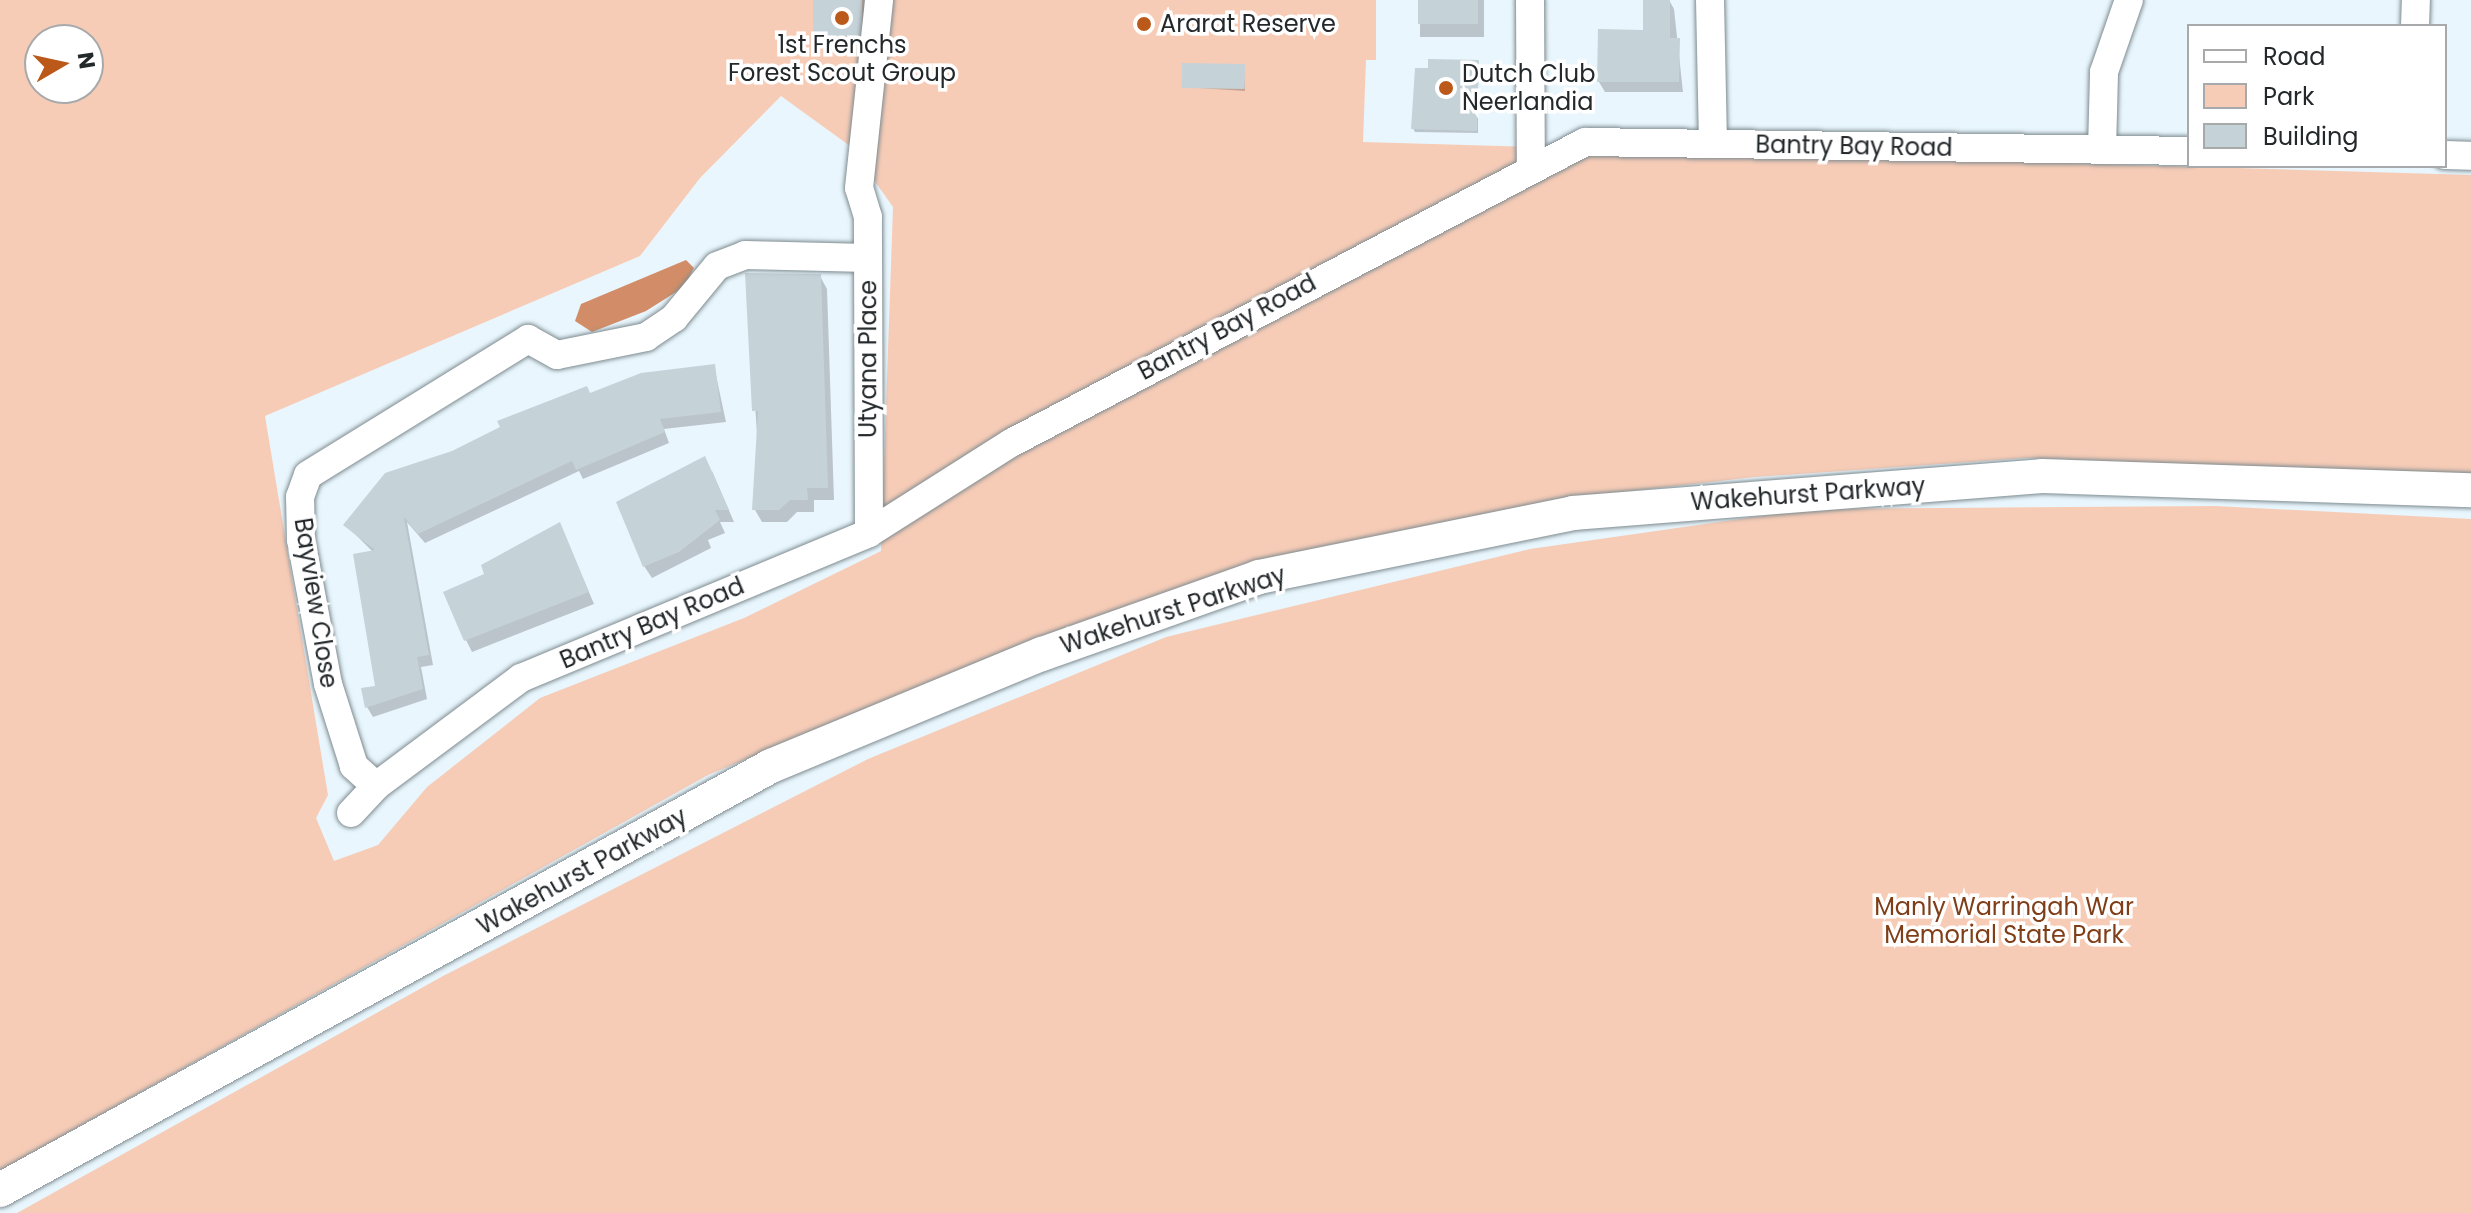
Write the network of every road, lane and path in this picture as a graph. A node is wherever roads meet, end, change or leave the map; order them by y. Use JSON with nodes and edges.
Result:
{"nodes":[{"id":1,"x":879,"y":0,"type":"edge"},
{"id":2,"x":1530,"y":0,"type":"edge"},
{"id":3,"x":1710,"y":0,"type":"edge"},
{"id":4,"x":2129,"y":0,"type":"edge"},
{"id":5,"x":2416,"y":0,"type":"edge"},
{"id":6,"x":2415,"y":24,"type":"edge"},
{"id":7,"x":1713,"y":144,"type":"junction"},
{"id":8,"x":2102,"y":150,"type":"junction"},
{"id":9,"x":2187,"y":151,"type":"edge"},
{"id":10,"x":2447,"y":155,"type":"edge"},
{"id":11,"x":2471,"y":156,"type":"edge"},
{"id":12,"x":1531,"y":167,"type":"junction"},
{"id":13,"x":868,"y":258,"type":"junction"},
{"id":14,"x":2471,"y":490,"type":"edge"},
{"id":15,"x":869,"y":533,"type":"junction"},
{"id":16,"x":376,"y":786,"type":"junction"},
{"id":17,"x":351,"y":813,"type":"dead end"},
{"id":18,"x":0,"y":1190,"type":"edge"}],
"edges":[{"from":1,"to":13,"type":"street","name":"Utyana Place"},
{"from":2,"to":12,"type":"street"},
{"from":3,"to":7,"type":"street"},
{"from":4,"to":8,"type":"street"},
{"from":5,"to":6,"type":"street"},
{"from":7,"to":8,"type":"street","name":"Bantry Bay Road"},
{"from":7,"to":12,"type":"street","name":"Bantry Bay Road"},
{"from":8,"to":9,"type":"street","name":"Bantry Bay Road"},
{"from":10,"to":11,"type":"street"},
{"from":12,"to":15,"type":"street","name":"Bantry Bay Road"},
{"from":13,"to":15,"type":"street","name":"Utyana Place"},
{"from":13,"to":16,"type":"street","name":"Bayview Close"},
{"from":14,"to":18,"type":"main road","name":"Wakehurst Parkway"},
{"from":15,"to":16,"type":"street","name":"Bantry Bay Road"},
{"from":16,"to":17,"type":"street","name":"Bantry Bay Road"}]}
